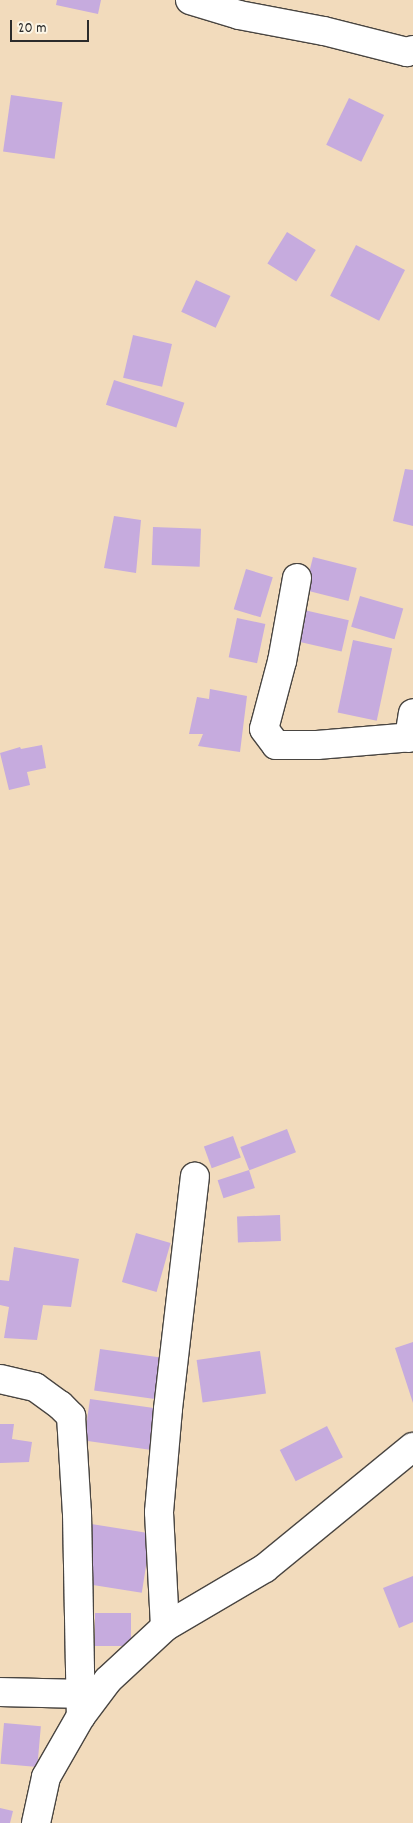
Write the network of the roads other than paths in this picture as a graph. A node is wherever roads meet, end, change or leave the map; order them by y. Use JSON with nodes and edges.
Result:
{"nodes":[{"id":1,"x":190,"y":0,"type":"edge"},
{"id":2,"x":254,"y":9,"type":"edge"},
{"id":3,"x":413,"y":50,"type":"edge"},
{"id":4,"x":297,"y":578,"type":"dead end"},
{"id":5,"x":412,"y":729,"type":"edge"},
{"id":6,"x":195,"y":1177,"type":"dead end"},
{"id":7,"x":0,"y":1379,"type":"edge"},
{"id":8,"x":413,"y":1447,"type":"edge"},
{"id":9,"x":165,"y":1627,"type":"junction"},
{"id":10,"x":0,"y":1692,"type":"edge"},
{"id":11,"x":82,"y":1705,"type":"junction"},
{"id":12,"x":36,"y":1823,"type":"edge"}],
"edges":[{"from":1,"to":2,"type":"street"},
{"from":2,"to":3,"type":"street"},
{"from":4,"to":5,"type":"street"},
{"from":6,"to":9,"type":"street"},
{"from":7,"to":11,"type":"street"},
{"from":8,"to":9,"type":"street"},
{"from":9,"to":11,"type":"street"},
{"from":10,"to":11,"type":"street"},
{"from":11,"to":12,"type":"street"}]}
